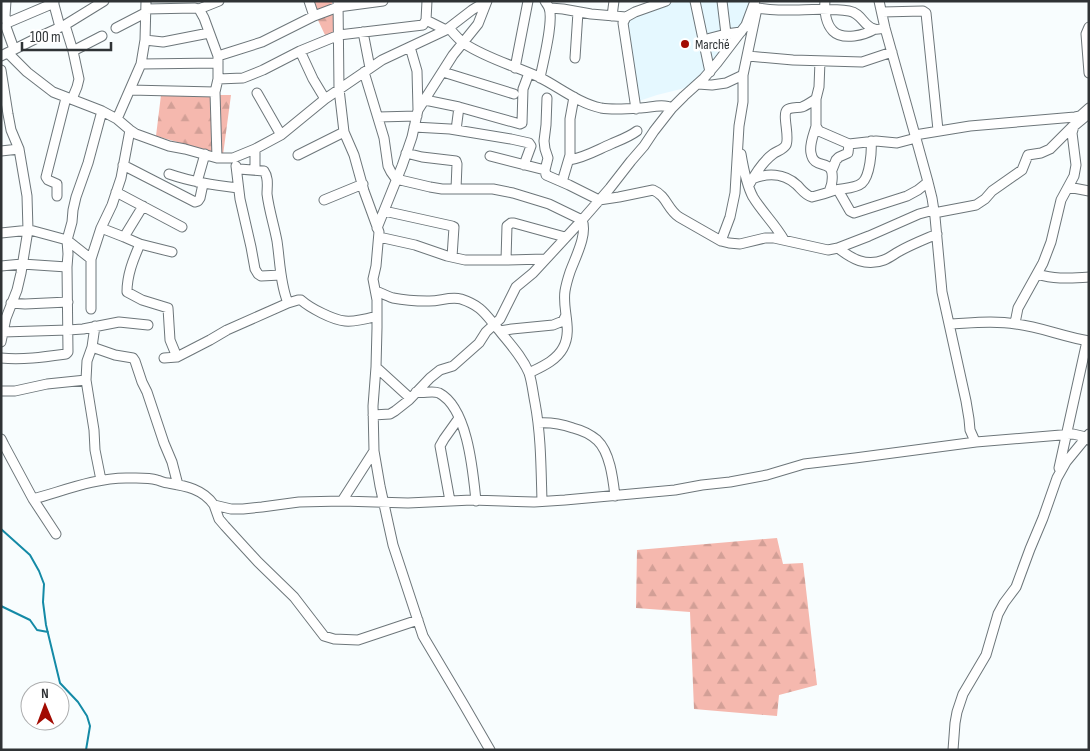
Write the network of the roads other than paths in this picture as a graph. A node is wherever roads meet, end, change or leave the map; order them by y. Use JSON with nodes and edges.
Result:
{"nodes":[{"id":1,"x":6,"y":1,"type":"edge"},
{"id":2,"x":104,"y":1,"type":"edge"},
{"id":3,"x":219,"y":1,"type":"edge"},
{"id":4,"x":309,"y":1,"type":"edge"},
{"id":5,"x":383,"y":1,"type":"edge"},
{"id":6,"x":427,"y":1,"type":"edge"},
{"id":7,"x":528,"y":1,"type":"edge"},
{"id":8,"x":614,"y":1,"type":"edge"},
{"id":9,"x":666,"y":1,"type":"edge"},
{"id":10,"x":695,"y":1,"type":"edge"},
{"id":11,"x":722,"y":1,"type":"edge"},
{"id":12,"x":880,"y":1,"type":"edge"},
{"id":13,"x":54,"y":2,"type":"edge"},
{"id":14,"x":338,"y":4,"type":"edge"},
{"id":15,"x":90,"y":5,"type":"edge"},
{"id":16,"x":547,"y":5,"type":"edge"},
{"id":17,"x":648,"y":5,"type":"edge"},
{"id":18,"x":755,"y":5,"type":"edge"},
{"id":19,"x":825,"y":5,"type":"edge"},
{"id":20,"x":145,"y":8,"type":"edge"},
{"id":21,"x":199,"y":9,"type":"junction"},
{"id":22,"x":578,"y":12,"type":"junction"},
{"id":23,"x":882,"y":12,"type":"junction"},
{"id":24,"x":314,"y":16,"type":"junction"},
{"id":25,"x":612,"y":16,"type":"junction"},
{"id":26,"x":626,"y":17,"type":"junction"},
{"id":27,"x":426,"y":20,"type":"junction"},
{"id":28,"x":7,"y":22,"type":"junction"},
{"id":29,"x":62,"y":26,"type":"junction"},
{"id":30,"x":1089,"y":27,"type":"edge"},
{"id":31,"x":116,"y":28,"type":"dead end"},
{"id":32,"x":885,"y":28,"type":"junction"},
{"id":33,"x":448,"y":29,"type":"junction"},
{"id":34,"x":875,"y":29,"type":"junction"},
{"id":35,"x":363,"y":32,"type":"junction"},
{"id":36,"x":741,"y":32,"type":"junction"},
{"id":37,"x":209,"y":33,"type":"junction"},
{"id":38,"x":726,"y":34,"type":"junction"},
{"id":39,"x":339,"y":35,"type":"junction"},
{"id":40,"x":102,"y":36,"type":"dead end"},
{"id":41,"x":145,"y":40,"type":"junction"},
{"id":42,"x":703,"y":40,"type":"junction"},
{"id":43,"x":463,"y":42,"type":"junction"},
{"id":44,"x":410,"y":47,"type":"junction"},
{"id":45,"x":73,"y":51,"type":"junction"},
{"id":46,"x":300,"y":51,"type":"junction"},
{"id":47,"x":892,"y":52,"type":"junction"},
{"id":48,"x":5,"y":53,"type":"edge"},
{"id":49,"x":748,"y":56,"type":"junction"},
{"id":50,"x":575,"y":58,"type":"dead end"},
{"id":51,"x":218,"y":59,"type":"junction"},
{"id":52,"x":820,"y":62,"type":"junction"},
{"id":53,"x":141,"y":64,"type":"junction"},
{"id":54,"x":515,"y":68,"type":"junction"},
{"id":55,"x":1,"y":70,"type":"edge"},
{"id":56,"x":367,"y":70,"type":"junction"},
{"id":57,"x":443,"y":72,"type":"junction"},
{"id":58,"x":710,"y":72,"type":"junction"},
{"id":59,"x":1089,"y":72,"type":"edge"},
{"id":60,"x":528,"y":73,"type":"junction"},
{"id":61,"x":743,"y":75,"type":"junction"},
{"id":62,"x":540,"y":78,"type":"junction"},
{"id":63,"x":218,"y":79,"type":"junction"},
{"id":64,"x":698,"y":84,"type":"junction"},
{"id":65,"x":2,"y":86,"type":"edge"},
{"id":66,"x":339,"y":89,"type":"junction"},
{"id":67,"x":130,"y":90,"type":"junction"},
{"id":68,"x":215,"y":92,"type":"junction"},
{"id":69,"x":257,"y":93,"type":"dead end"},
{"id":70,"x":514,"y":94,"type":"dead end"},
{"id":71,"x":574,"y":97,"type":"junction"},
{"id":72,"x":69,"y":98,"type":"junction"},
{"id":73,"x":547,"y":98,"type":"dead end"},
{"id":74,"x":325,"y":99,"type":"junction"},
{"id":75,"x":816,"y":99,"type":"junction"},
{"id":76,"x":425,"y":100,"type":"junction"},
{"id":77,"x":459,"y":107,"type":"junction"},
{"id":78,"x":672,"y":108,"type":"junction"},
{"id":79,"x":1089,"y":108,"type":"edge"},
{"id":80,"x":636,"y":109,"type":"junction"},
{"id":81,"x":102,"y":111,"type":"junction"},
{"id":82,"x":418,"y":113,"type":"junction"},
{"id":83,"x":1089,"y":113,"type":"edge"},
{"id":84,"x":378,"y":117,"type":"junction"},
{"id":85,"x":117,"y":119,"type":"junction"},
{"id":86,"x":816,"y":126,"type":"junction"},
{"id":87,"x":1074,"y":126,"type":"junction"},
{"id":88,"x":414,"y":127,"type":"junction"},
{"id":89,"x":130,"y":130,"type":"junction"},
{"id":90,"x":456,"y":130,"type":"junction"},
{"id":91,"x":938,"y":130,"type":"junction"},
{"id":92,"x":637,"y":131,"type":"dead end"},
{"id":93,"x":344,"y":132,"type":"junction"},
{"id":94,"x":281,"y":135,"type":"junction"},
{"id":95,"x":739,"y":136,"type":"junction"},
{"id":96,"x":915,"y":136,"type":"junction"},
{"id":97,"x":870,"y":141,"type":"junction"},
{"id":98,"x":849,"y":144,"type":"junction"},
{"id":99,"x":18,"y":149,"type":"junction"},
{"id":100,"x":255,"y":149,"type":"junction"},
{"id":101,"x":1,"y":151,"type":"edge"},
{"id":102,"x":406,"y":152,"type":"junction"},
{"id":103,"x":205,"y":154,"type":"junction"},
{"id":104,"x":298,"y":156,"type":"dead end"},
{"id":105,"x":490,"y":156,"type":"dead end"},
{"id":106,"x":217,"y":158,"type":"junction"},
{"id":107,"x":233,"y":158,"type":"junction"},
{"id":108,"x":569,"y":160,"type":"junction"},
{"id":109,"x":524,"y":164,"type":"junction"},
{"id":110,"x":124,"y":165,"type":"junction"},
{"id":111,"x":237,"y":170,"type":"junction"},
{"id":112,"x":255,"y":170,"type":"junction"},
{"id":113,"x":545,"y":170,"type":"junction"},
{"id":114,"x":832,"y":170,"type":"junction"},
{"id":115,"x":169,"y":174,"type":"dead end"},
{"id":116,"x":396,"y":179,"type":"junction"},
{"id":117,"x":562,"y":182,"type":"junction"},
{"id":118,"x":750,"y":182,"type":"junction"},
{"id":119,"x":928,"y":182,"type":"junction"},
{"id":120,"x":200,"y":183,"type":"junction"},
{"id":121,"x":362,"y":184,"type":"junction"},
{"id":122,"x":1068,"y":187,"type":"junction"},
{"id":123,"x":238,"y":188,"type":"junction"},
{"id":124,"x":456,"y":189,"type":"junction"},
{"id":125,"x":834,"y":191,"type":"junction"},
{"id":126,"x":1089,"y":191,"type":"edge"},
{"id":127,"x":116,"y":192,"type":"junction"},
{"id":128,"x":57,"y":196,"type":"dead end"},
{"id":129,"x":324,"y":200,"type":"dead end"},
{"id":130,"x":599,"y":200,"type":"junction"},
{"id":131,"x":143,"y":206,"type":"junction"},
{"id":132,"x":384,"y":211,"type":"junction"},
{"id":133,"x":934,"y":212,"type":"junction"},
{"id":134,"x":582,"y":220,"type":"junction"},
{"id":135,"x":182,"y":227,"type":"dead end"},
{"id":136,"x":101,"y":228,"type":"junction"},
{"id":137,"x":378,"y":232,"type":"junction"},
{"id":138,"x":1,"y":233,"type":"edge"},
{"id":139,"x":936,"y":234,"type":"junction"},
{"id":140,"x":124,"y":237,"type":"junction"},
{"id":141,"x":565,"y":237,"type":"junction"},
{"id":142,"x":67,"y":240,"type":"junction"},
{"id":143,"x":784,"y":240,"type":"junction"},
{"id":144,"x":721,"y":241,"type":"junction"},
{"id":145,"x":140,"y":244,"type":"junction"},
{"id":146,"x":838,"y":248,"type":"junction"},
{"id":147,"x":172,"y":252,"type":"dead end"},
{"id":148,"x":452,"y":257,"type":"junction"},
{"id":149,"x":91,"y":259,"type":"junction"},
{"id":150,"x":545,"y":259,"type":"junction"},
{"id":151,"x":506,"y":260,"type":"junction"},
{"id":152,"x":22,"y":264,"type":"junction"},
{"id":153,"x":1,"y":266,"type":"edge"},
{"id":154,"x":67,"y":267,"type":"junction"},
{"id":155,"x":1038,"y":274,"type":"junction"},
{"id":156,"x":281,"y":275,"type":"junction"},
{"id":157,"x":1089,"y":277,"type":"edge"},
{"id":158,"x":376,"y":290,"type":"junction"},
{"id":159,"x":68,"y":302,"type":"junction"},
{"id":160,"x":11,"y":303,"type":"junction"},
{"id":161,"x":288,"y":303,"type":"junction"},
{"id":162,"x":91,"y":309,"type":"dead end"},
{"id":163,"x":377,"y":316,"type":"junction"},
{"id":164,"x":566,"y":316,"type":"junction"},
{"id":165,"x":1015,"y":323,"type":"junction"},
{"id":166,"x":949,"y":324,"type":"junction"},
{"id":167,"x":95,"y":326,"type":"junction"},
{"id":168,"x":148,"y":326,"type":"dead end"},
{"id":169,"x":497,"y":328,"type":"junction"},
{"id":170,"x":3,"y":329,"type":"edge"},
{"id":171,"x":68,"y":330,"type":"junction"},
{"id":172,"x":1088,"y":341,"type":"edge"},
{"id":173,"x":1,"y":342,"type":"edge"},
{"id":174,"x":92,"y":347,"type":"junction"},
{"id":175,"x":177,"y":357,"type":"junction"},
{"id":176,"x":1,"y":358,"type":"edge"},
{"id":177,"x":164,"y":358,"type":"dead end"},
{"id":178,"x":376,"y":367,"type":"junction"},
{"id":179,"x":529,"y":372,"type":"junction"},
{"id":180,"x":86,"y":380,"type":"junction"},
{"id":181,"x":1,"y":391,"type":"edge"},
{"id":182,"x":413,"y":395,"type":"junction"},
{"id":183,"x":373,"y":416,"type":"junction"},
{"id":184,"x":459,"y":418,"type":"junction"},
{"id":185,"x":538,"y":423,"type":"junction"},
{"id":186,"x":1066,"y":435,"type":"junction"},
{"id":187,"x":1088,"y":437,"type":"edge"},
{"id":188,"x":1,"y":438,"type":"edge"},
{"id":189,"x":976,"y":442,"type":"junction"},
{"id":190,"x":374,"y":451,"type":"junction"},
{"id":191,"x":1057,"y":478,"type":"junction"},
{"id":192,"x":101,"y":480,"type":"junction"},
{"id":193,"x":178,"y":485,"type":"junction"},
{"id":194,"x":615,"y":496,"type":"junction"},
{"id":195,"x":33,"y":499,"type":"junction"},
{"id":196,"x":342,"y":501,"type":"junction"},
{"id":197,"x":450,"y":501,"type":"junction"},
{"id":198,"x":476,"y":501,"type":"junction"},
{"id":199,"x":542,"y":501,"type":"junction"},
{"id":200,"x":384,"y":503,"type":"junction"},
{"id":201,"x":214,"y":505,"type":"junction"},
{"id":202,"x":56,"y":534,"type":"dead end"},
{"id":203,"x":418,"y":620,"type":"junction"},
{"id":204,"x":490,"y":750,"type":"edge"},
{"id":205,"x":953,"y":750,"type":"edge"}],
"edges":[{"from":1,"to":28,"type":"street"},
{"from":2,"to":15,"type":"street"},
{"from":3,"to":21,"type":"street"},
{"from":4,"to":24,"type":"street"},
{"from":5,"to":14,"type":"street"},
{"from":6,"to":27,"type":"street"},
{"from":7,"to":54,"type":"street"},
{"from":8,"to":25,"type":"street"},
{"from":9,"to":17,"type":"street"},
{"from":10,"to":42,"type":"street"},
{"from":11,"to":38,"type":"street"},
{"from":12,"to":23,"type":"street"},
{"from":13,"to":28,"type":"street"},
{"from":13,"to":29,"type":"street"},
{"from":14,"to":24,"type":"street"},
{"from":14,"to":39,"type":"street"},
{"from":15,"to":29,"type":"street"},
{"from":16,"to":22,"type":"street"},
{"from":16,"to":62,"type":"street"},
{"from":17,"to":26,"type":"street"},
{"from":18,"to":19,"type":"street"},
{"from":18,"to":36,"type":"street"},
{"from":18,"to":49,"type":"street"},
{"from":19,"to":34,"type":"street"},
{"from":19,"to":34,"type":"street"},
{"from":20,"to":21,"type":"street"},
{"from":20,"to":31,"type":"street"},
{"from":20,"to":41,"type":"street"},
{"from":21,"to":37,"type":"street"},
{"from":22,"to":25,"type":"street"},
{"from":22,"to":50,"type":"street"},
{"from":23,"to":32,"type":"street"},
{"from":23,"to":91,"type":"street"},
{"from":24,"to":51,"type":"street"},
{"from":25,"to":26,"type":"street"},
{"from":26,"to":80,"type":"street"},
{"from":27,"to":33,"type":"street"},
{"from":27,"to":35,"type":"street"},
{"from":28,"to":48,"type":"street"},
{"from":29,"to":45,"type":"street"},
{"from":29,"to":48,"type":"street"},
{"from":30,"to":59,"type":"street"},
{"from":32,"to":34,"type":"street"},
{"from":32,"to":47,"type":"street"},
{"from":33,"to":43,"type":"street"},
{"from":33,"to":43,"type":"street"},
{"from":33,"to":44,"type":"street"},
{"from":35,"to":39,"type":"street"},
{"from":35,"to":56,"type":"street"},
{"from":36,"to":38,"type":"street"},
{"from":36,"to":58,"type":"street"},
{"from":37,"to":41,"type":"street"},
{"from":37,"to":51,"type":"street"},
{"from":38,"to":42,"type":"street"},
{"from":39,"to":46,"type":"street"},
{"from":39,"to":66,"type":"street"},
{"from":40,"to":45,"type":"street"},
{"from":41,"to":53,"type":"street"},
{"from":42,"to":58,"type":"street"},
{"from":43,"to":54,"type":"street"},
{"from":43,"to":57,"type":"street"},
{"from":44,"to":56,"type":"street"},
{"from":44,"to":82,"type":"street"},
{"from":45,"to":72,"type":"street"},
{"from":46,"to":63,"type":"street"},
{"from":46,"to":74,"type":"street"},
{"from":47,"to":52,"type":"street"},
{"from":47,"to":96,"type":"street"},
{"from":48,"to":72,"type":"street"},
{"from":49,"to":52,"type":"street"},
{"from":49,"to":61,"type":"street"},
{"from":51,"to":53,"type":"street"},
{"from":51,"to":63,"type":"street"},
{"from":52,"to":75,"type":"street"},
{"from":53,"to":67,"type":"street"},
{"from":54,"to":60,"type":"street"},
{"from":55,"to":65,"type":"street"},
{"from":56,"to":66,"type":"street"},
{"from":56,"to":84,"type":"street"},
{"from":57,"to":70,"type":"street"},
{"from":57,"to":76,"type":"street"},
{"from":58,"to":64,"type":"street"},
{"from":60,"to":62,"type":"street"},
{"from":60,"to":77,"type":"street"},
{"from":61,"to":64,"type":"street"},
{"from":61,"to":95,"type":"street"},
{"from":62,"to":71,"type":"street"},
{"from":63,"to":68,"type":"street"},
{"from":64,"to":78,"type":"street"},
{"from":65,"to":99,"type":"street"},
{"from":66,"to":74,"type":"street"},
{"from":66,"to":93,"type":"street"},
{"from":67,"to":68,"type":"street"},
{"from":67,"to":85,"type":"street"},
{"from":68,"to":106,"type":"street"},
{"from":69,"to":94,"type":"street"},
{"from":71,"to":80,"type":"street"},
{"from":71,"to":108,"type":"street"},
{"from":72,"to":81,"type":"street"},
{"from":72,"to":128,"type":"street"},
{"from":73,"to":113,"type":"street"},
{"from":74,"to":94,"type":"street"},
{"from":75,"to":86,"type":"street"},
{"from":75,"to":118,"type":"street"},
{"from":76,"to":77,"type":"street"},
{"from":76,"to":82,"type":"street"},
{"from":77,"to":90,"type":"street"},
{"from":78,"to":80,"type":"street"},
{"from":78,"to":130,"type":"street"},
{"from":79,"to":91,"type":"street"},
{"from":81,"to":85,"type":"street"},
{"from":81,"to":142,"type":"street"},
{"from":82,"to":84,"type":"street"},
{"from":82,"to":88,"type":"street"},
{"from":83,"to":87,"type":"street"},
{"from":84,"to":116,"type":"street"},
{"from":85,"to":89,"type":"street"},
{"from":86,"to":98,"type":"street"},
{"from":86,"to":114,"type":"street"},
{"from":87,"to":122,"type":"street"},
{"from":87,"to":133,"type":"street"},
{"from":88,"to":90,"type":"street"},
{"from":88,"to":102,"type":"street"},
{"from":89,"to":103,"type":"street"},
{"from":89,"to":110,"type":"street"},
{"from":90,"to":109,"type":"street"},
{"from":91,"to":96,"type":"street"},
{"from":92,"to":108,"type":"street"},
{"from":93,"to":104,"type":"street"},
{"from":93,"to":121,"type":"street"},
{"from":94,"to":100,"type":"street"},
{"from":95,"to":118,"type":"street"},
{"from":95,"to":144,"type":"street"},
{"from":96,"to":97,"type":"street"},
{"from":96,"to":119,"type":"street"},
{"from":97,"to":98,"type":"street"},
{"from":97,"to":125,"type":"street"},
{"from":98,"to":114,"type":"street"},
{"from":99,"to":101,"type":"street"},
{"from":99,"to":152,"type":"street"},
{"from":100,"to":107,"type":"street"},
{"from":100,"to":112,"type":"street"},
{"from":102,"to":116,"type":"street"},
{"from":102,"to":124,"type":"street"},
{"from":103,"to":106,"type":"street"},
{"from":103,"to":120,"type":"street"},
{"from":105,"to":109,"type":"street"},
{"from":106,"to":107,"type":"street"},
{"from":107,"to":111,"type":"street"},
{"from":108,"to":117,"type":"street"},
{"from":109,"to":113,"type":"street"},
{"from":110,"to":120,"type":"street"},
{"from":110,"to":127,"type":"street"},
{"from":111,"to":112,"type":"street"},
{"from":111,"to":123,"type":"street"},
{"from":112,"to":156,"type":"street"},
{"from":113,"to":117,"type":"street"},
{"from":114,"to":125,"type":"street"},
{"from":115,"to":120,"type":"street"},
{"from":116,"to":124,"type":"street"},
{"from":116,"to":132,"type":"street"},
{"from":117,"to":130,"type":"street"},
{"from":118,"to":125,"type":"street"},
{"from":118,"to":143,"type":"street"},
{"from":119,"to":125,"type":"street"},
{"from":119,"to":133,"type":"street"},
{"from":120,"to":123,"type":"street"},
{"from":121,"to":129,"type":"street"},
{"from":121,"to":137,"type":"street"},
{"from":122,"to":126,"type":"street"},
{"from":122,"to":155,"type":"street"},
{"from":123,"to":156,"type":"street"},
{"from":124,"to":134,"type":"street"},
{"from":127,"to":131,"type":"street"},
{"from":127,"to":136,"type":"street"},
{"from":130,"to":134,"type":"street"},
{"from":130,"to":144,"type":"street"},
{"from":131,"to":135,"type":"street"},
{"from":131,"to":140,"type":"street"},
{"from":132,"to":137,"type":"street"},
{"from":132,"to":148,"type":"street"},
{"from":133,"to":139,"type":"street"},
{"from":133,"to":146,"type":"street"},
{"from":134,"to":141,"type":"street"},
{"from":134,"to":164,"type":"street"},
{"from":136,"to":140,"type":"street"},
{"from":136,"to":149,"type":"street"},
{"from":137,"to":148,"type":"street"},
{"from":137,"to":158,"type":"street"},
{"from":138,"to":142,"type":"street"},
{"from":139,"to":146,"type":"street"},
{"from":139,"to":166,"type":"street"},
{"from":140,"to":145,"type":"street"},
{"from":141,"to":150,"type":"street"},
{"from":141,"to":151,"type":"street"},
{"from":142,"to":149,"type":"street"},
{"from":142,"to":154,"type":"street"},
{"from":143,"to":144,"type":"street"},
{"from":143,"to":146,"type":"street"},
{"from":145,"to":147,"type":"street"},
{"from":145,"to":175,"type":"street"},
{"from":148,"to":151,"type":"street"},
{"from":149,"to":162,"type":"street"},
{"from":150,"to":151,"type":"street"},
{"from":150,"to":169,"type":"street"},
{"from":152,"to":153,"type":"street"},
{"from":152,"to":154,"type":"street"},
{"from":152,"to":160,"type":"street"},
{"from":154,"to":159,"type":"street"},
{"from":155,"to":157,"type":"street"},
{"from":155,"to":165,"type":"street"},
{"from":156,"to":161,"type":"street"},
{"from":158,"to":163,"type":"street"},
{"from":158,"to":169,"type":"street"},
{"from":159,"to":160,"type":"street"},
{"from":159,"to":171,"type":"street"},
{"from":160,"to":170,"type":"street"},
{"from":161,"to":163,"type":"street"},
{"from":161,"to":175,"type":"street"},
{"from":163,"to":178,"type":"street"},
{"from":164,"to":169,"type":"street"},
{"from":164,"to":179,"type":"street"},
{"from":165,"to":166,"type":"street"},
{"from":165,"to":172,"type":"street"},
{"from":166,"to":189,"type":"street"},
{"from":167,"to":168,"type":"street"},
{"from":167,"to":171,"type":"street"},
{"from":167,"to":174,"type":"street"},
{"from":169,"to":179,"type":"street"},
{"from":169,"to":182,"type":"street"},
{"from":170,"to":171,"type":"street"},
{"from":170,"to":173,"type":"street"},
{"from":171,"to":176,"type":"street"},
{"from":172,"to":186,"type":"street"},
{"from":174,"to":180,"type":"street"},
{"from":174,"to":193,"type":"street"},
{"from":175,"to":177,"type":"street"},
{"from":178,"to":182,"type":"street"},
{"from":178,"to":183,"type":"street"},
{"from":179,"to":185,"type":"street"},
{"from":180,"to":181,"type":"street"},
{"from":180,"to":192,"type":"street"},
{"from":182,"to":183,"type":"street"},
{"from":182,"to":184,"type":"street"},
{"from":183,"to":190,"type":"street"},
{"from":184,"to":197,"type":"street"},
{"from":184,"to":198,"type":"street"},
{"from":185,"to":194,"type":"street"},
{"from":185,"to":199,"type":"street"},
{"from":186,"to":187,"type":"street"},
{"from":186,"to":189,"type":"street"},
{"from":186,"to":191,"type":"street"},
{"from":187,"to":191,"type":"street"},
{"from":188,"to":195,"type":"street"},
{"from":189,"to":194,"type":"street"},
{"from":190,"to":196,"type":"street"},
{"from":190,"to":200,"type":"street"},
{"from":191,"to":205,"type":"street"},
{"from":192,"to":193,"type":"street"},
{"from":192,"to":195,"type":"street"},
{"from":193,"to":201,"type":"street"},
{"from":194,"to":199,"type":"street"},
{"from":195,"to":202,"type":"street"},
{"from":196,"to":200,"type":"street"},
{"from":196,"to":201,"type":"street"},
{"from":197,"to":198,"type":"street"},
{"from":197,"to":200,"type":"street"},
{"from":198,"to":199,"type":"street"},
{"from":200,"to":203,"type":"street"},
{"from":201,"to":203,"type":"street"},
{"from":203,"to":204,"type":"street"}]}
